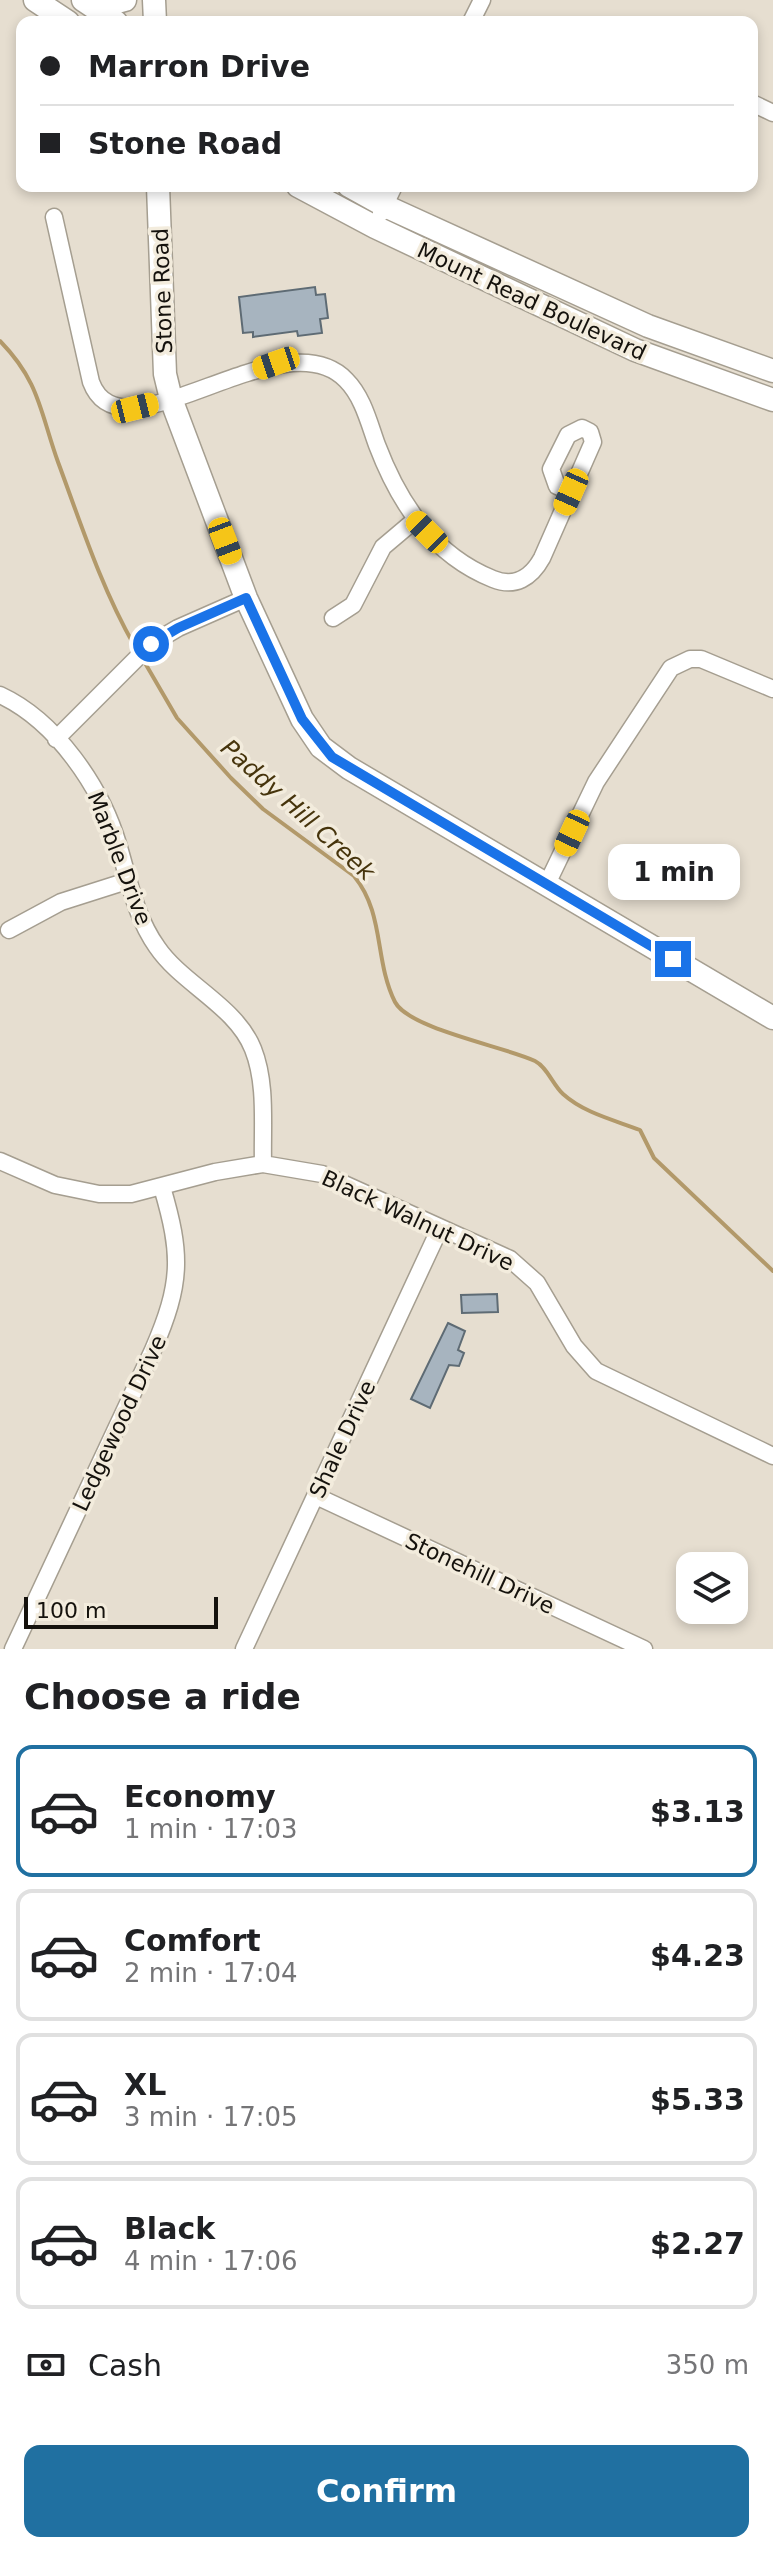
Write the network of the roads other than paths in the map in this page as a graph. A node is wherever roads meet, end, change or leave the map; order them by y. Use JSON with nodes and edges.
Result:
{"nodes":[{"id":1,"x":35,"y":0,"type":"edge"},
{"id":2,"x":83,"y":0,"type":"edge"},
{"id":3,"x":95,"y":0,"type":"edge"},
{"id":4,"x":125,"y":0,"type":"edge"},
{"id":5,"x":461,"y":0,"type":"edge"},
{"id":6,"x":481,"y":2,"type":"edge"},
{"id":7,"x":59,"y":16,"type":"edge"},
{"id":8,"x":107,"y":16,"type":"edge"},
{"id":9,"x":159,"y":192,"type":"edge"},
{"id":10,"x":324,"y":192,"type":"edge"},
{"id":11,"x":360,"y":192,"type":"edge"},
{"id":12,"x":384,"y":206,"type":"edge"},
{"id":13,"x":54,"y":217,"type":"dead end"},
{"id":14,"x":665,"y":363,"type":"junction"},
{"id":15,"x":773,"y":371,"type":"edge"},
{"id":16,"x":171,"y":399,"type":"junction"},
{"id":17,"x":773,"y":400,"type":"edge"},
{"id":18,"x":773,"y":416,"type":"edge"},
{"id":19,"x":571,"y":492,"type":"dead end"},
{"id":20,"x":415,"y":520,"type":"junction"},
{"id":21,"x":246,"y":598,"type":"junction"},
{"id":22,"x":333,"y":618,"type":"dead end"},
{"id":23,"x":773,"y":689,"type":"edge"},
{"id":24,"x":0,"y":695,"type":"edge"},
{"id":25,"x":56,"y":739,"type":"junction"},
{"id":26,"x":127,"y":881,"type":"junction"},
{"id":27,"x":547,"y":884,"type":"junction"},
{"id":28,"x":9,"y":930,"type":"dead end"},
{"id":29,"x":773,"y":1018,"type":"edge"},
{"id":30,"x":0,"y":1161,"type":"edge"},
{"id":31,"x":263,"y":1164,"type":"junction"},
{"id":32,"x":162,"y":1187,"type":"junction"},
{"id":33,"x":440,"y":1228,"type":"junction"},
{"id":34,"x":773,"y":1456,"type":"edge"},
{"id":35,"x":316,"y":1496,"type":"junction"},
{"id":36,"x":13,"y":1649,"type":"edge"},
{"id":37,"x":244,"y":1649,"type":"edge"},
{"id":38,"x":644,"y":1649,"type":"edge"}],
"edges":[{"from":1,"to":7,"type":"main road"},
{"from":2,"to":8,"type":"main road"},
{"from":3,"to":4,"type":"main road"},
{"from":5,"to":6,"type":"street"},
{"from":9,"to":16,"type":"main road","name":"Stone Road"},
{"from":10,"to":12,"type":"main road","name":"Mount Read Boulevard"},
{"from":11,"to":12,"type":"main road","name":"Mount Read Boulevard"},
{"from":12,"to":14,"type":"main road","name":"Mount Read Boulevard"},
{"from":12,"to":15,"type":"main road","name":"Mount Read Boulevard"},
{"from":13,"to":16,"type":"street"},
{"from":14,"to":17,"type":"main road","name":"Mount Read Boulevard"},
{"from":14,"to":18,"type":"main road"},
{"from":16,"to":20,"type":"street"},
{"from":16,"to":21,"type":"main road","name":"Stone Road"},
{"from":19,"to":20,"type":"street"},
{"from":20,"to":22,"type":"street"},
{"from":21,"to":25,"type":"street"},
{"from":21,"to":27,"type":"main road","name":"Stone Road"},
{"from":23,"to":27,"type":"street"},
{"from":24,"to":25,"type":"street","name":"Marble Drive"},
{"from":25,"to":26,"type":"street","name":"Marble Drive"},
{"from":26,"to":28,"type":"street"},
{"from":26,"to":31,"type":"street","name":"Marble Drive"},
{"from":27,"to":29,"type":"main road","name":"Stone Road"},
{"from":30,"to":32,"type":"street","name":"Black Walnut Drive"},
{"from":31,"to":32,"type":"street","name":"Black Walnut Drive"},
{"from":31,"to":33,"type":"street","name":"Black Walnut Drive"},
{"from":32,"to":36,"type":"street","name":"Ledgewood Drive"},
{"from":33,"to":34,"type":"street","name":"Black Walnut Drive"},
{"from":33,"to":35,"type":"street","name":"Shale Drive"},
{"from":35,"to":37,"type":"street","name":"Shale Drive"},
{"from":35,"to":38,"type":"street","name":"Stonehill Drive"}]}
